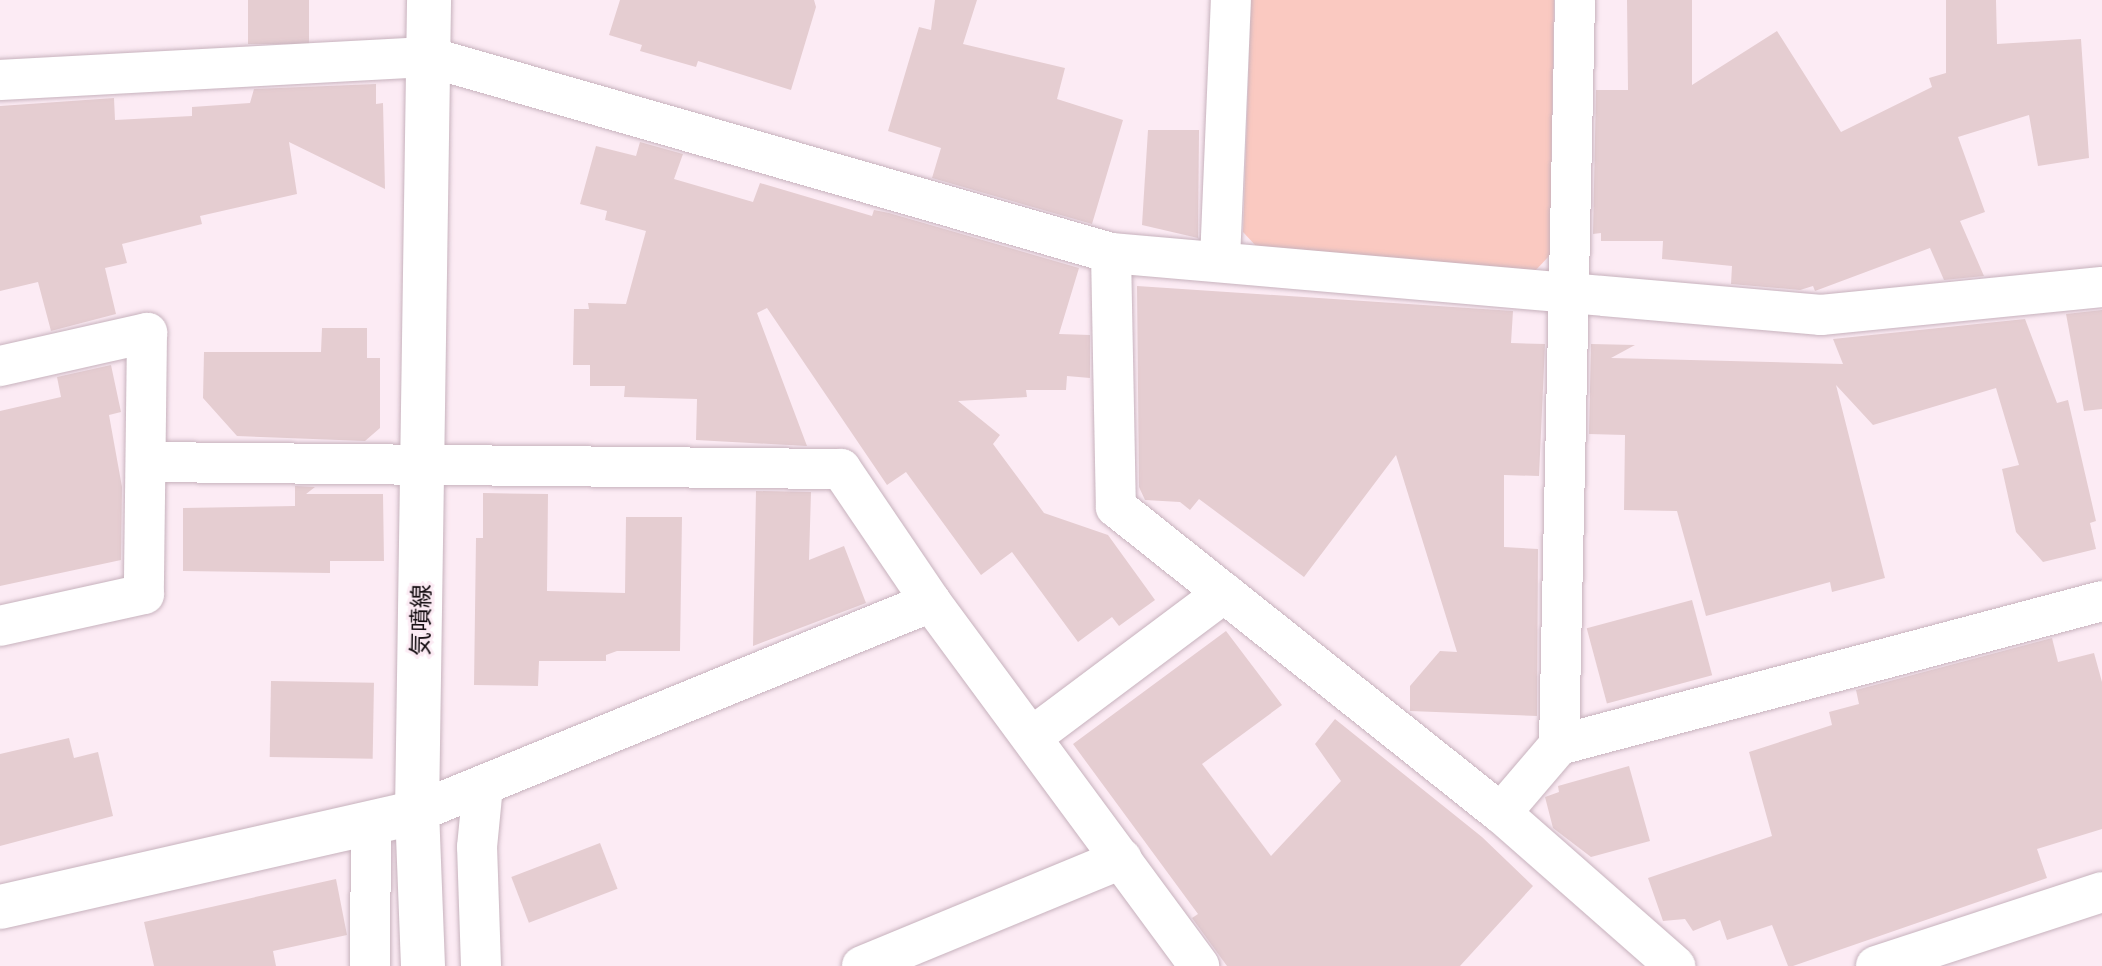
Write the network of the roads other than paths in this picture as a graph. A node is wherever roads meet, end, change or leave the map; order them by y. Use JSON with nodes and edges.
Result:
{"nodes":[{"id":1,"x":429,"y":0,"type":"edge"},
{"id":2,"x":1231,"y":0,"type":"edge"},
{"id":3,"x":1575,"y":0,"type":"edge"},
{"id":4,"x":429,"y":57,"type":"junction"},
{"id":5,"x":0,"y":80,"type":"edge"},
{"id":6,"x":1111,"y":253,"type":"junction"},
{"id":7,"x":1220,"y":260,"type":"junction"},
{"id":8,"x":2102,"y":287,"type":"edge"},
{"id":9,"x":1567,"y":290,"type":"junction"},
{"id":10,"x":0,"y":366,"type":"edge"},
{"id":11,"x":146,"y":462,"type":"junction"},
{"id":12,"x":424,"y":463,"type":"junction"},
{"id":13,"x":1224,"y":593,"type":"junction"},
{"id":14,"x":2102,"y":601,"type":"edge"},
{"id":15,"x":931,"y":602,"type":"junction"},
{"id":16,"x":0,"y":626,"type":"edge"},
{"id":17,"x":1033,"y":736,"type":"junction"},
{"id":18,"x":1559,"y":745,"type":"junction"},
{"id":19,"x":483,"y":786,"type":"junction"},
{"id":20,"x":417,"y":812,"type":"junction"},
{"id":21,"x":1501,"y":813,"type":"junction"},
{"id":22,"x":371,"y":822,"type":"junction"},
{"id":23,"x":1122,"y":859,"type":"junction"},
{"id":24,"x":2102,"y":892,"type":"edge"},
{"id":25,"x":0,"y":907,"type":"edge"},
{"id":26,"x":370,"y":966,"type":"edge"},
{"id":27,"x":423,"y":966,"type":"edge"},
{"id":28,"x":481,"y":966,"type":"edge"},
{"id":29,"x":862,"y":966,"type":"edge"},
{"id":30,"x":1199,"y":966,"type":"edge"},
{"id":31,"x":1675,"y":966,"type":"edge"},
{"id":32,"x":1876,"y":966,"type":"edge"}],
"edges":[{"from":1,"to":4,"type":"street","name":"気噴線"},
{"from":2,"to":7,"type":"street"},
{"from":3,"to":9,"type":"street"},
{"from":4,"to":5,"type":"street"},
{"from":4,"to":6,"type":"street"},
{"from":4,"to":12,"type":"street","name":"気噴線"},
{"from":6,"to":7,"type":"street"},
{"from":6,"to":13,"type":"street"},
{"from":7,"to":9,"type":"street"},
{"from":8,"to":9,"type":"street"},
{"from":9,"to":18,"type":"street"},
{"from":10,"to":11,"type":"street"},
{"from":11,"to":12,"type":"street"},
{"from":11,"to":16,"type":"street"},
{"from":12,"to":15,"type":"street"},
{"from":12,"to":20,"type":"street","name":"気噴線"},
{"from":13,"to":17,"type":"street"},
{"from":13,"to":21,"type":"street"},
{"from":14,"to":18,"type":"street"},
{"from":15,"to":17,"type":"street"},
{"from":15,"to":19,"type":"street"},
{"from":17,"to":23,"type":"street"},
{"from":18,"to":21,"type":"street"},
{"from":19,"to":20,"type":"street"},
{"from":19,"to":28,"type":"street"},
{"from":20,"to":22,"type":"street"},
{"from":20,"to":27,"type":"street","name":"気噴線"},
{"from":21,"to":31,"type":"street"},
{"from":22,"to":25,"type":"street"},
{"from":22,"to":26,"type":"street"},
{"from":23,"to":29,"type":"street"},
{"from":23,"to":30,"type":"street"},
{"from":24,"to":32,"type":"street"}]}
